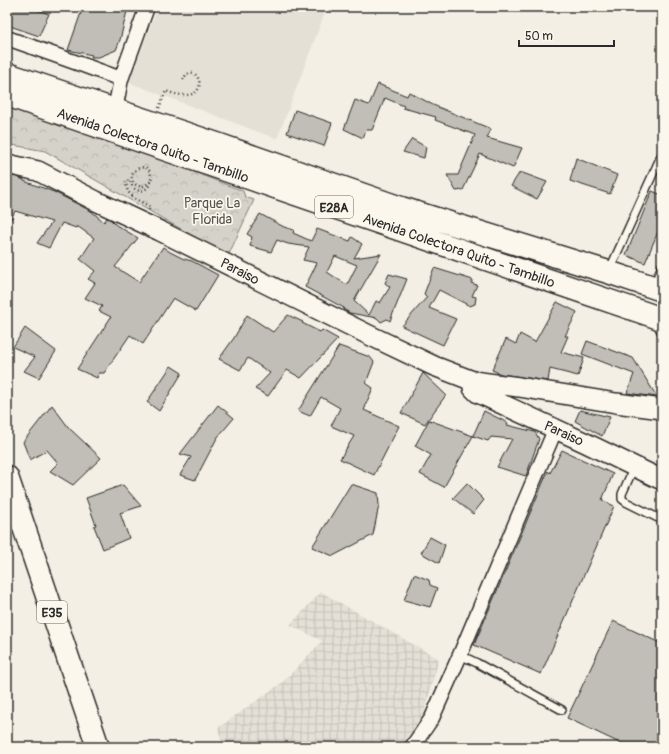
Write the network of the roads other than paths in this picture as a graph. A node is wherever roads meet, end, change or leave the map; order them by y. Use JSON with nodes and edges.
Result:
{"nodes":[{"id":1,"x":147,"y":7,"type":"edge"},
{"id":2,"x":7,"y":38,"type":"edge"},
{"id":3,"x":7,"y":74,"type":"edge"},
{"id":4,"x":121,"y":79,"type":"junction"},
{"id":5,"x":7,"y":94,"type":"edge"},
{"id":6,"x":115,"y":110,"type":"junction"},
{"id":7,"x":662,"y":154,"type":"edge"},
{"id":8,"x":7,"y":164,"type":"edge"},
{"id":9,"x":662,"y":266,"type":"edge"},
{"id":10,"x":608,"y":272,"type":"junction"},
{"id":11,"x":658,"y":289,"type":"edge"},
{"id":12,"x":659,"y":322,"type":"edge"},
{"id":13,"x":473,"y":381,"type":"junction"},
{"id":14,"x":662,"y":409,"type":"edge"},
{"id":15,"x":555,"y":430,"type":"junction"},
{"id":16,"x":634,"y":467,"type":"junction"},
{"id":17,"x":7,"y":477,"type":"edge"},
{"id":18,"x":662,"y":480,"type":"edge"},
{"id":19,"x":662,"y":520,"type":"edge"},
{"id":20,"x":460,"y":655,"type":"junction"},
{"id":21,"x":562,"y":710,"type":"dead end"},
{"id":22,"x":98,"y":747,"type":"edge"},
{"id":23,"x":412,"y":747,"type":"edge"}],
"edges":[{"from":1,"to":4,"type":"street"},
{"from":2,"to":4,"type":"street"},
{"from":3,"to":6,"type":"highway","name":"Avenida Colectora Quito - Tambillo","number":"E28A"},
{"from":4,"to":6,"type":"street"},
{"from":5,"to":12,"type":"highway","name":"Avenida Colectora Quito - Tambillo","number":"E28A"},
{"from":6,"to":10,"type":"highway","name":"Avenida Colectora Quito - Tambillo","number":"E28A"},
{"from":7,"to":10,"type":"lane"},
{"from":8,"to":13,"type":"main road","name":"Paraiso"},
{"from":9,"to":11,"type":"lane"},
{"from":10,"to":11,"type":"highway","name":"Avenida Colectora Quito - Tambillo","number":"E28A"},
{"from":13,"to":14,"type":"main road","name":"Paraiso"},
{"from":13,"to":15,"type":"main road","name":"Paraiso"},
{"from":15,"to":16,"type":"main road","name":"Paraiso"},
{"from":15,"to":20,"type":"street"},
{"from":16,"to":18,"type":"main road","name":"Paraiso"},
{"from":16,"to":19,"type":"lane"},
{"from":17,"to":22,"type":"highway","number":"E35"},
{"from":20,"to":21,"type":"lane"},
{"from":20,"to":23,"type":"street"}]}
